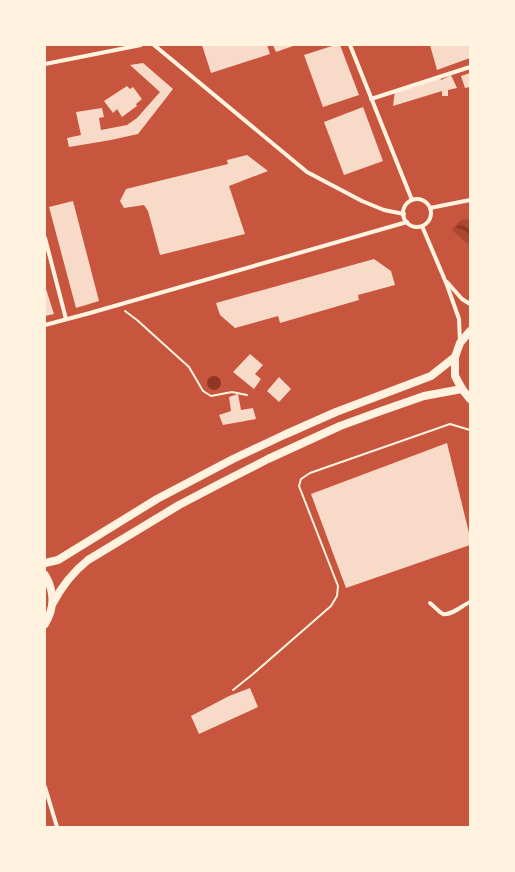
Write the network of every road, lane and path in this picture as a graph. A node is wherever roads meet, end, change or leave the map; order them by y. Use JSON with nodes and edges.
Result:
{"nodes":[{"id":1,"x":141,"y":45,"type":"edge"},
{"id":2,"x":154,"y":45,"type":"edge"},
{"id":3,"x":350,"y":45,"type":"edge"},
{"id":4,"x":45,"y":64,"type":"edge"},
{"id":5,"x":470,"y":67,"type":"edge"},
{"id":6,"x":371,"y":99,"type":"junction"},
{"id":7,"x":412,"y":200,"type":"junction"},
{"id":8,"x":470,"y":200,"type":"edge"},
{"id":9,"x":430,"y":208,"type":"junction"},
{"id":10,"x":404,"y":214,"type":"junction"},
{"id":11,"x":407,"y":222,"type":"junction"},
{"id":12,"x":422,"y":226,"type":"junction"},
{"id":13,"x":45,"y":238,"type":"edge"},
{"id":14,"x":444,"y":279,"type":"junction"},
{"id":15,"x":470,"y":304,"type":"edge"},
{"id":16,"x":117,"y":305,"type":"junction"},
{"id":17,"x":66,"y":319,"type":"junction"},
{"id":18,"x":45,"y":325,"type":"edge"},
{"id":19,"x":470,"y":331,"type":"edge"},
{"id":20,"x":460,"y":343,"type":"junction"},
{"id":21,"x":455,"y":357,"type":"junction"},
{"id":22,"x":462,"y":390,"type":"junction"},
{"id":23,"x":247,"y":395,"type":"dead end"},
{"id":24,"x":470,"y":399,"type":"edge"},
{"id":25,"x":470,"y":430,"type":"edge"},
{"id":26,"x":45,"y":563,"type":"edge"},
{"id":27,"x":45,"y":575,"type":"edge"},
{"id":28,"x":470,"y":602,"type":"edge"},
{"id":29,"x":53,"y":603,"type":"junction"},
{"id":30,"x":430,"y":603,"type":"dead end"},
{"id":31,"x":45,"y":624,"type":"edge"},
{"id":32,"x":233,"y":690,"type":"dead end"},
{"id":33,"x":45,"y":787,"type":"edge"},
{"id":34,"x":57,"y":827,"type":"edge"}],
"edges":[{"from":1,"to":4,"type":"street"},
{"from":2,"to":10,"type":"street"},
{"from":3,"to":6,"type":"street"},
{"from":5,"to":6,"type":"street"},
{"from":6,"to":7,"type":"street"},
{"from":7,"to":9,"type":"street"},
{"from":7,"to":10,"type":"street"},
{"from":8,"to":9,"type":"street"},
{"from":9,"to":12,"type":"street"},
{"from":10,"to":11,"type":"street"},
{"from":11,"to":12,"type":"street"},
{"from":11,"to":16,"type":"street"},
{"from":12,"to":14,"type":"street"},
{"from":13,"to":17,"type":"street"},
{"from":14,"to":15,"type":"street"},
{"from":14,"to":20,"type":"street"},
{"from":16,"to":17,"type":"street"},
{"from":16,"to":23,"type":"path"},
{"from":17,"to":18,"type":"street"},
{"from":19,"to":20,"type":"main road"},
{"from":20,"to":21,"type":"main road"},
{"from":21,"to":22,"type":"main road"},
{"from":21,"to":26,"type":"main road"},
{"from":22,"to":24,"type":"main road"},
{"from":22,"to":29,"type":"main road"},
{"from":25,"to":32,"type":"path"},
{"from":27,"to":29,"type":"main road"},
{"from":28,"to":30,"type":"street"},
{"from":29,"to":31,"type":"main road"},
{"from":33,"to":34,"type":"street"}]}
